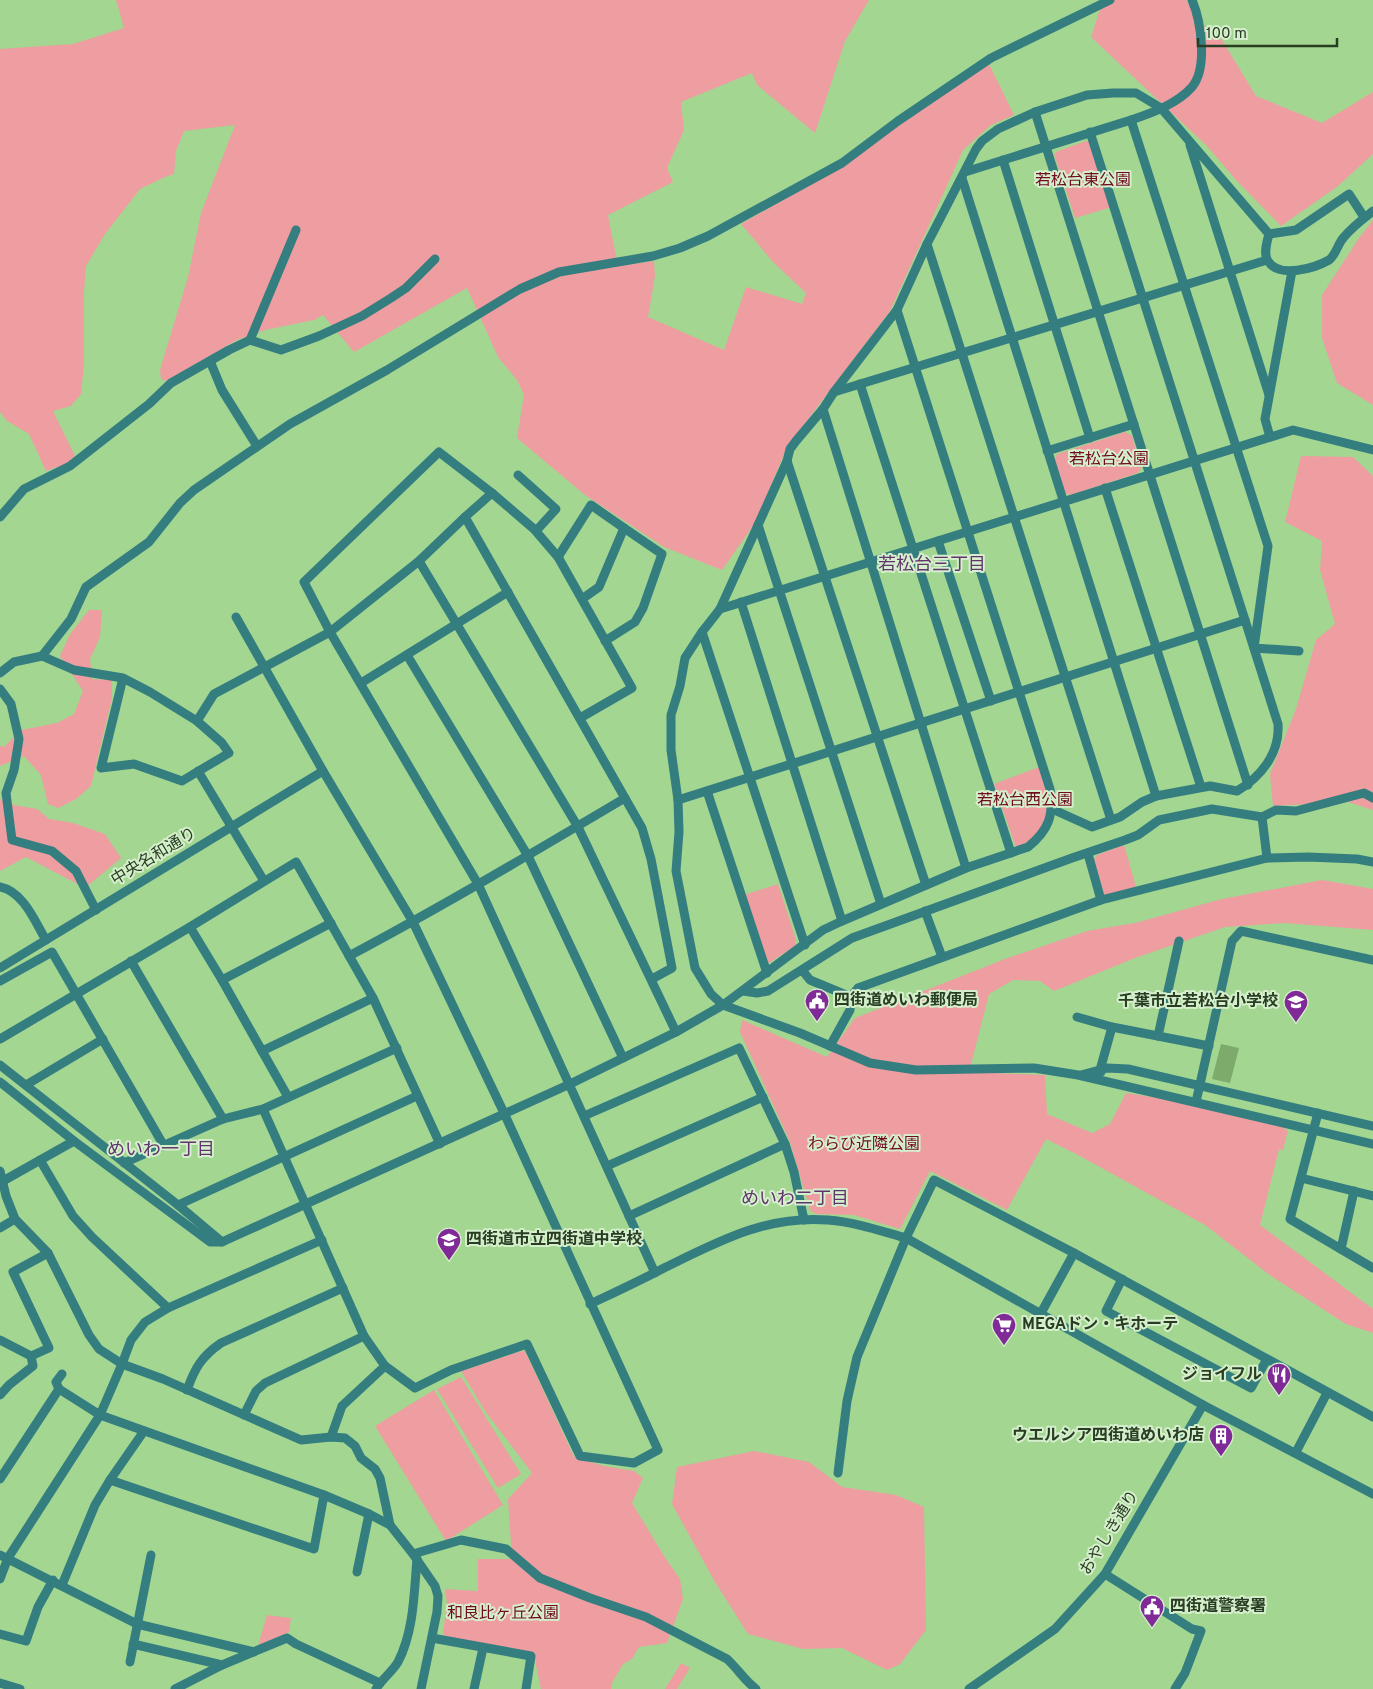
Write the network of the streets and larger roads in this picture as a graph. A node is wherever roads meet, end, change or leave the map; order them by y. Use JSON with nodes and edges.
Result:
{"nodes":[{"id":1,"x":1110,"y":0,"type":"edge"},
{"id":2,"x":1192,"y":0,"type":"edge"},
{"id":3,"x":1161,"y":108,"type":"junction"},
{"id":4,"x":1035,"y":112,"type":"junction"},
{"id":5,"x":1131,"y":120,"type":"junction"},
{"id":6,"x":1090,"y":132,"type":"junction"},
{"id":7,"x":1189,"y":142,"type":"junction"},
{"id":8,"x":1046,"y":146,"type":"junction"},
{"id":9,"x":1003,"y":160,"type":"junction"},
{"id":10,"x":964,"y":175,"type":"junction"},
{"id":11,"x":1373,"y":211,"type":"edge"},
{"id":12,"x":1364,"y":218,"type":"junction"},
{"id":13,"x":296,"y":230,"type":"dead end"},
{"id":14,"x":1269,"y":234,"type":"junction"},
{"id":15,"x":927,"y":244,"type":"junction"},
{"id":16,"x":435,"y":259,"type":"dead end"},
{"id":17,"x":1267,"y":260,"type":"junction"},
{"id":18,"x":1292,"y":271,"type":"junction"},
{"id":19,"x":1229,"y":272,"type":"junction"},
{"id":20,"x":1184,"y":285,"type":"junction"},
{"id":21,"x":1143,"y":298,"type":"junction"},
{"id":22,"x":897,"y":310,"type":"junction"},
{"id":23,"x":1098,"y":311,"type":"junction"},
{"id":24,"x":1054,"y":325,"type":"junction"},
{"id":25,"x":1011,"y":338,"type":"junction"},
{"id":26,"x":250,"y":340,"type":"junction"},
{"id":27,"x":962,"y":353,"type":"junction"},
{"id":28,"x":210,"y":361,"type":"junction"},
{"id":29,"x":915,"y":367,"type":"junction"},
{"id":30,"x":860,"y":384,"type":"junction"},
{"id":31,"x":834,"y":392,"type":"junction"},
{"id":32,"x":1269,"y":395,"type":"junction"},
{"id":33,"x":823,"y":409,"type":"junction"},
{"id":34,"x":1134,"y":424,"type":"junction"},
{"id":35,"x":1270,"y":437,"type":"junction"},
{"id":36,"x":1090,"y":438,"type":"junction"},
{"id":37,"x":257,"y":446,"type":"junction"},
{"id":38,"x":1236,"y":447,"type":"junction"},
{"id":39,"x":1373,"y":450,"type":"edge"},
{"id":40,"x":1047,"y":451,"type":"junction"},
{"id":41,"x":1194,"y":460,"type":"junction"},
{"id":42,"x":788,"y":461,"type":"junction"},
{"id":43,"x":1150,"y":474,"type":"junction"},
{"id":44,"x":518,"y":476,"type":"dead end"},
{"id":45,"x":1106,"y":488,"type":"junction"},
{"id":46,"x":492,"y":493,"type":"junction"},
{"id":47,"x":1063,"y":502,"type":"junction"},
{"id":48,"x":465,"y":517,"type":"junction"},
{"id":49,"x":1014,"y":517,"type":"junction"},
{"id":50,"x":0,"y":518,"type":"edge"},
{"id":51,"x":758,"y":525,"type":"junction"},
{"id":52,"x":624,"y":528,"type":"junction"},
{"id":53,"x":968,"y":531,"type":"junction"},
{"id":54,"x":536,"y":532,"type":"junction"},
{"id":55,"x":938,"y":541,"type":"junction"},
{"id":56,"x":913,"y":548,"type":"junction"},
{"id":57,"x":558,"y":557,"type":"junction"},
{"id":58,"x":419,"y":561,"type":"junction"},
{"id":59,"x":870,"y":562,"type":"junction"},
{"id":60,"x":825,"y":576,"type":"junction"},
{"id":61,"x":779,"y":590,"type":"junction"},
{"id":62,"x":508,"y":592,"type":"junction"},
{"id":63,"x":582,"y":599,"type":"junction"},
{"id":64,"x":741,"y":602,"type":"junction"},
{"id":65,"x":720,"y":609,"type":"junction"},
{"id":66,"x":236,"y":617,"type":"dead end"},
{"id":67,"x":1245,"y":620,"type":"junction"},
{"id":68,"x":456,"y":624,"type":"junction"},
{"id":69,"x":330,"y":632,"type":"junction"},
{"id":70,"x":702,"y":632,"type":"junction"},
{"id":71,"x":1200,"y":634,"type":"junction"},
{"id":72,"x":605,"y":641,"type":"junction"},
{"id":73,"x":1156,"y":648,"type":"junction"},
{"id":74,"x":1254,"y":648,"type":"junction"},
{"id":75,"x":1299,"y":651,"type":"dead end"},
{"id":76,"x":407,"y":655,"type":"junction"},
{"id":77,"x":42,"y":656,"type":"junction"},
{"id":78,"x":1113,"y":662,"type":"junction"},
{"id":79,"x":264,"y":667,"type":"junction"},
{"id":80,"x":0,"y":672,"type":"edge"},
{"id":81,"x":1065,"y":677,"type":"junction"},
{"id":82,"x":123,"y":678,"type":"junction"},
{"id":83,"x":361,"y":683,"type":"junction"},
{"id":84,"x":0,"y":689,"type":"edge"},
{"id":85,"x":1019,"y":692,"type":"junction"},
{"id":86,"x":991,"y":701,"type":"junction"},
{"id":87,"x":964,"y":709,"type":"junction"},
{"id":88,"x":580,"y":718,"type":"junction"},
{"id":89,"x":198,"y":721,"type":"junction"},
{"id":90,"x":921,"y":722,"type":"junction"},
{"id":91,"x":877,"y":736,"type":"junction"},
{"id":92,"x":832,"y":751,"type":"junction"},
{"id":93,"x":792,"y":764,"type":"junction"},
{"id":94,"x":323,"y":770,"type":"junction"},
{"id":95,"x":198,"y":771,"type":"junction"},
{"id":96,"x":749,"y":777,"type":"junction"},
{"id":97,"x":1248,"y":785,"type":"junction"},
{"id":98,"x":1201,"y":787,"type":"junction"},
{"id":99,"x":707,"y":791,"type":"junction"},
{"id":100,"x":1156,"y":796,"type":"junction"},
{"id":101,"x":625,"y":798,"type":"junction"},
{"id":102,"x":1373,"y":798,"type":"edge"},
{"id":103,"x":678,"y":800,"type":"junction"},
{"id":104,"x":1052,"y":809,"type":"junction"},
{"id":105,"x":1262,"y":816,"type":"junction"},
{"id":106,"x":1111,"y":820,"type":"junction"},
{"id":107,"x":578,"y":827,"type":"junction"},
{"id":108,"x":231,"y":828,"type":"junction"},
{"id":109,"x":1011,"y":853,"type":"junction"},
{"id":110,"x":1088,"y":854,"type":"junction"},
{"id":111,"x":528,"y":856,"type":"junction"},
{"id":112,"x":1267,"y":858,"type":"junction"},
{"id":113,"x":1373,"y":862,"type":"edge"},
{"id":114,"x":966,"y":868,"type":"junction"},
{"id":115,"x":264,"y":881,"type":"junction"},
{"id":116,"x":478,"y":884,"type":"junction"},
{"id":117,"x":926,"y":885,"type":"junction"},
{"id":118,"x":0,"y":887,"type":"edge"},
{"id":119,"x":1101,"y":900,"type":"junction"},
{"id":120,"x":881,"y":904,"type":"junction"},
{"id":121,"x":96,"y":910,"type":"junction"},
{"id":122,"x":925,"y":911,"type":"junction"},
{"id":123,"x":842,"y":921,"type":"junction"},
{"id":124,"x":413,"y":922,"type":"junction"},
{"id":125,"x":330,"y":923,"type":"junction"},
{"id":126,"x":190,"y":927,"type":"junction"},
{"id":127,"x":46,"y":940,"type":"junction"},
{"id":128,"x":1179,"y":942,"type":"dead end"},
{"id":129,"x":804,"y":946,"type":"junction"},
{"id":130,"x":349,"y":956,"type":"junction"},
{"id":131,"x":942,"y":957,"type":"junction"},
{"id":132,"x":131,"y":960,"type":"junction"},
{"id":133,"x":1373,"y":960,"type":"edge"},
{"id":134,"x":0,"y":968,"type":"edge"},
{"id":135,"x":802,"y":970,"type":"junction"},
{"id":136,"x":767,"y":973,"type":"junction"},
{"id":137,"x":652,"y":979,"type":"junction"},
{"id":138,"x":222,"y":980,"type":"junction"},
{"id":139,"x":0,"y":981,"type":"edge"},
{"id":140,"x":743,"y":991,"type":"junction"},
{"id":141,"x":77,"y":993,"type":"junction"},
{"id":142,"x":852,"y":997,"type":"junction"},
{"id":143,"x":373,"y":998,"type":"junction"},
{"id":144,"x":723,"y":1005,"type":"junction"},
{"id":145,"x":1077,"y":1017,"type":"dead end"},
{"id":146,"x":1112,"y":1027,"type":"junction"},
{"id":147,"x":676,"y":1032,"type":"junction"},
{"id":148,"x":1158,"y":1036,"type":"junction"},
{"id":149,"x":0,"y":1039,"type":"edge"},
{"id":150,"x":103,"y":1039,"type":"junction"},
{"id":151,"x":830,"y":1046,"type":"junction"},
{"id":152,"x":1209,"y":1046,"type":"junction"},
{"id":153,"x":396,"y":1048,"type":"junction"},
{"id":154,"x":262,"y":1051,"type":"junction"},
{"id":155,"x":623,"y":1058,"type":"junction"},
{"id":156,"x":0,"y":1065,"type":"edge"},
{"id":157,"x":1100,"y":1070,"type":"junction"},
{"id":158,"x":1078,"y":1075,"type":"junction"},
{"id":159,"x":1104,"y":1081,"type":"junction"},
{"id":160,"x":0,"y":1082,"type":"edge"},
{"id":161,"x":570,"y":1084,"type":"junction"},
{"id":162,"x":26,"y":1086,"type":"junction"},
{"id":163,"x":1200,"y":1086,"type":"junction"},
{"id":164,"x":417,"y":1096,"type":"junction"},
{"id":165,"x":288,"y":1097,"type":"junction"},
{"id":166,"x":763,"y":1097,"type":"junction"},
{"id":167,"x":1196,"y":1102,"type":"junction"},
{"id":168,"x":263,"y":1110,"type":"junction"},
{"id":169,"x":504,"y":1113,"type":"junction"},
{"id":170,"x":1318,"y":1113,"type":"junction"},
{"id":171,"x":584,"y":1116,"type":"junction"},
{"id":172,"x":223,"y":1120,"type":"junction"},
{"id":173,"x":1373,"y":1126,"type":"edge"},
{"id":174,"x":1313,"y":1130,"type":"junction"},
{"id":175,"x":74,"y":1141,"type":"junction"},
{"id":176,"x":440,"y":1144,"type":"junction"},
{"id":177,"x":785,"y":1144,"type":"junction"},
{"id":178,"x":1373,"y":1144,"type":"edge"},
{"id":179,"x":164,"y":1146,"type":"junction"},
{"id":180,"x":285,"y":1157,"type":"junction"},
{"id":181,"x":40,"y":1160,"type":"junction"},
{"id":182,"x":124,"y":1163,"type":"junction"},
{"id":183,"x":607,"y":1166,"type":"junction"},
{"id":184,"x":0,"y":1170,"type":"edge"},
{"id":185,"x":1300,"y":1178,"type":"junction"},
{"id":186,"x":3,"y":1181,"type":"junction"},
{"id":187,"x":1354,"y":1191,"type":"junction"},
{"id":188,"x":1373,"y":1196,"type":"edge"},
{"id":189,"x":306,"y":1204,"type":"junction"},
{"id":190,"x":178,"y":1205,"type":"junction"},
{"id":191,"x":630,"y":1216,"type":"junction"},
{"id":192,"x":15,"y":1219,"type":"junction"},
{"id":193,"x":804,"y":1220,"type":"junction"},
{"id":194,"x":0,"y":1228,"type":"edge"},
{"id":195,"x":906,"y":1238,"type":"junction"},
{"id":196,"x":322,"y":1240,"type":"junction"},
{"id":197,"x":222,"y":1242,"type":"junction"},
{"id":198,"x":1341,"y":1249,"type":"junction"},
{"id":199,"x":48,"y":1253,"type":"junction"},
{"id":200,"x":1074,"y":1253,"type":"junction"},
{"id":201,"x":1373,"y":1268,"type":"edge"},
{"id":202,"x":655,"y":1273,"type":"junction"},
{"id":203,"x":1122,"y":1279,"type":"junction"},
{"id":204,"x":343,"y":1288,"type":"junction"},
{"id":205,"x":590,"y":1304,"type":"junction"},
{"id":206,"x":168,"y":1308,"type":"junction"},
{"id":207,"x":1041,"y":1313,"type":"junction"},
{"id":208,"x":364,"y":1336,"type":"junction"},
{"id":209,"x":0,"y":1340,"type":"edge"},
{"id":210,"x":31,"y":1356,"type":"junction"},
{"id":211,"x":1266,"y":1359,"type":"junction"},
{"id":212,"x":122,"y":1364,"type":"junction"},
{"id":213,"x":385,"y":1366,"type":"junction"},
{"id":214,"x":62,"y":1374,"type":"dead end"},
{"id":215,"x":59,"y":1389,"type":"junction"},
{"id":216,"x":187,"y":1390,"type":"junction"},
{"id":217,"x":1,"y":1392,"type":"edge"},
{"id":218,"x":1327,"y":1393,"type":"junction"},
{"id":219,"x":1203,"y":1405,"type":"junction"},
{"id":220,"x":100,"y":1415,"type":"junction"},
{"id":221,"x":244,"y":1415,"type":"junction"},
{"id":222,"x":1373,"y":1417,"type":"edge"},
{"id":223,"x":144,"y":1432,"type":"junction"},
{"id":224,"x":331,"y":1437,"type":"junction"},
{"id":225,"x":1296,"y":1452,"type":"junction"},
{"id":226,"x":838,"y":1473,"type":"dead end"},
{"id":227,"x":0,"y":1479,"type":"edge"},
{"id":228,"x":110,"y":1480,"type":"junction"},
{"id":229,"x":1373,"y":1494,"type":"edge"},
{"id":230,"x":324,"y":1495,"type":"junction"},
{"id":231,"x":369,"y":1514,"type":"junction"},
{"id":232,"x":390,"y":1525,"type":"junction"},
{"id":233,"x":151,"y":1555,"type":"dead end"},
{"id":234,"x":415,"y":1556,"type":"junction"},
{"id":235,"x":4,"y":1557,"type":"edge"},
{"id":236,"x":357,"y":1572,"type":"dead end"},
{"id":237,"x":1105,"y":1574,"type":"junction"},
{"id":238,"x":0,"y":1578,"type":"edge"},
{"id":239,"x":53,"y":1580,"type":"junction"},
{"id":240,"x":62,"y":1585,"type":"junction"},
{"id":241,"x":137,"y":1624,"type":"junction"},
{"id":242,"x":0,"y":1634,"type":"edge"},
{"id":243,"x":432,"y":1638,"type":"junction"},
{"id":244,"x":133,"y":1644,"type":"junction"},
{"id":245,"x":483,"y":1648,"type":"junction"},
{"id":246,"x":254,"y":1652,"type":"junction"},
{"id":247,"x":130,"y":1662,"type":"dead end"},
{"id":248,"x":222,"y":1665,"type":"junction"},
{"id":249,"x":0,"y":1684,"type":"edge"},
{"id":250,"x":378,"y":1686,"type":"edge"},
{"id":251,"x":20,"y":1689,"type":"edge"},
{"id":252,"x":175,"y":1689,"type":"edge"},
{"id":253,"x":421,"y":1689,"type":"edge"},
{"id":254,"x":474,"y":1689,"type":"edge"},
{"id":255,"x":526,"y":1689,"type":"edge"},
{"id":256,"x":756,"y":1689,"type":"edge"},
{"id":257,"x":969,"y":1689,"type":"edge"},
{"id":258,"x":1175,"y":1689,"type":"edge"}],
"edges":[{"from":1,"to":37,"type":"street"},
{"from":2,"to":3,"type":"street"},
{"from":3,"to":4,"type":"street"},
{"from":3,"to":5,"type":"street"},
{"from":3,"to":7,"type":"street"},
{"from":4,"to":8,"type":"street"},
{"from":4,"to":10,"type":"street"},
{"from":5,"to":6,"type":"street"},
{"from":5,"to":20,"type":"street"},
{"from":6,"to":8,"type":"street"},
{"from":6,"to":21,"type":"street"},
{"from":7,"to":14,"type":"street"},
{"from":7,"to":19,"type":"street"},
{"from":8,"to":9,"type":"street"},
{"from":8,"to":23,"type":"street"},
{"from":9,"to":10,"type":"street"},
{"from":9,"to":24,"type":"street"},
{"from":10,"to":15,"type":"street"},
{"from":10,"to":25,"type":"street"},
{"from":11,"to":12,"type":"street"},
{"from":12,"to":14,"type":"street"},
{"from":12,"to":18,"type":"street"},
{"from":13,"to":26,"type":"street"},
{"from":14,"to":17,"type":"street"},
{"from":15,"to":22,"type":"street"},
{"from":15,"to":27,"type":"street"},
{"from":16,"to":26,"type":"street"},
{"from":17,"to":18,"type":"street"},
{"from":17,"to":19,"type":"street"},
{"from":18,"to":32,"type":"street"},
{"from":19,"to":20,"type":"street"},
{"from":19,"to":32,"type":"street"},
{"from":20,"to":21,"type":"street"},
{"from":20,"to":38,"type":"street"},
{"from":21,"to":23,"type":"street"},
{"from":21,"to":41,"type":"street"},
{"from":22,"to":29,"type":"street"},
{"from":22,"to":31,"type":"street"},
{"from":23,"to":24,"type":"street"},
{"from":23,"to":34,"type":"street"},
{"from":24,"to":25,"type":"street"},
{"from":24,"to":36,"type":"street"},
{"from":25,"to":27,"type":"street"},
{"from":25,"to":40,"type":"street"},
{"from":26,"to":28,"type":"street"},
{"from":27,"to":29,"type":"street"},
{"from":27,"to":49,"type":"street"},
{"from":28,"to":37,"type":"street"},
{"from":28,"to":50,"type":"street"},
{"from":29,"to":30,"type":"street"},
{"from":29,"to":53,"type":"street"},
{"from":30,"to":31,"type":"street"},
{"from":30,"to":56,"type":"street"},
{"from":31,"to":33,"type":"street"},
{"from":32,"to":35,"type":"street"},
{"from":33,"to":42,"type":"street"},
{"from":33,"to":59,"type":"street"},
{"from":34,"to":36,"type":"street"},
{"from":34,"to":43,"type":"street"},
{"from":35,"to":38,"type":"street"},
{"from":35,"to":39,"type":"street"},
{"from":36,"to":40,"type":"street"},
{"from":37,"to":77,"type":"street"},
{"from":38,"to":41,"type":"street"},
{"from":38,"to":74,"type":"street"},
{"from":40,"to":47,"type":"street"},
{"from":41,"to":43,"type":"street"},
{"from":41,"to":67,"type":"street"},
{"from":42,"to":51,"type":"street"},
{"from":42,"to":60,"type":"street"},
{"from":43,"to":45,"type":"street"},
{"from":43,"to":71,"type":"street"},
{"from":44,"to":54,"type":"street"},
{"from":45,"to":47,"type":"street"},
{"from":45,"to":73,"type":"street"},
{"from":46,"to":48,"type":"street"},
{"from":46,"to":54,"type":"street"},
{"from":46,"to":69,"type":"street"},
{"from":47,"to":49,"type":"street"},
{"from":47,"to":78,"type":"street"},
{"from":48,"to":58,"type":"street"},
{"from":48,"to":62,"type":"street"},
{"from":49,"to":53,"type":"street"},
{"from":49,"to":81,"type":"street"},
{"from":51,"to":61,"type":"street"},
{"from":51,"to":65,"type":"street"},
{"from":52,"to":57,"type":"street"},
{"from":52,"to":63,"type":"street"},
{"from":52,"to":72,"type":"street"},
{"from":53,"to":55,"type":"street"},
{"from":53,"to":85,"type":"street"},
{"from":54,"to":57,"type":"street"},
{"from":55,"to":56,"type":"street"},
{"from":55,"to":86,"type":"street"},
{"from":56,"to":59,"type":"street"},
{"from":56,"to":87,"type":"street"},
{"from":57,"to":63,"type":"street"},
{"from":58,"to":68,"type":"street"},
{"from":58,"to":69,"type":"street"},
{"from":59,"to":60,"type":"street"},
{"from":59,"to":90,"type":"street"},
{"from":60,"to":61,"type":"street"},
{"from":60,"to":91,"type":"street"},
{"from":61,"to":64,"type":"street"},
{"from":61,"to":92,"type":"street"},
{"from":62,"to":68,"type":"street"},
{"from":62,"to":88,"type":"street"},
{"from":63,"to":72,"type":"street"},
{"from":64,"to":65,"type":"street"},
{"from":64,"to":93,"type":"street"},
{"from":65,"to":70,"type":"street"},
{"from":66,"to":79,"type":"street"},
{"from":67,"to":71,"type":"street"},
{"from":67,"to":74,"type":"street"},
{"from":68,"to":76,"type":"street"},
{"from":68,"to":107,"type":"street"},
{"from":69,"to":79,"type":"street"},
{"from":69,"to":83,"type":"street"},
{"from":70,"to":96,"type":"street"},
{"from":70,"to":103,"type":"street"},
{"from":71,"to":73,"type":"street"},
{"from":71,"to":97,"type":"street"},
{"from":72,"to":88,"type":"street"},
{"from":73,"to":78,"type":"street"},
{"from":73,"to":98,"type":"street"},
{"from":74,"to":75,"type":"street"},
{"from":74,"to":97,"type":"street"},
{"from":76,"to":83,"type":"street"},
{"from":76,"to":111,"type":"street"},
{"from":77,"to":80,"type":"street"},
{"from":77,"to":82,"type":"street"},
{"from":78,"to":81,"type":"street"},
{"from":78,"to":100,"type":"street"},
{"from":79,"to":89,"type":"street"},
{"from":79,"to":94,"type":"street"},
{"from":81,"to":85,"type":"street"},
{"from":81,"to":106,"type":"street"},
{"from":82,"to":89,"type":"street"},
{"from":82,"to":95,"type":"street"},
{"from":83,"to":116,"type":"street"},
{"from":84,"to":121,"type":"street"},
{"from":85,"to":86,"type":"street"},
{"from":85,"to":104,"type":"street"},
{"from":86,"to":87,"type":"street"},
{"from":87,"to":90,"type":"street"},
{"from":87,"to":109,"type":"street"},
{"from":88,"to":101,"type":"street"},
{"from":89,"to":95,"type":"street"},
{"from":90,"to":91,"type":"street"},
{"from":90,"to":114,"type":"street"},
{"from":91,"to":92,"type":"street"},
{"from":91,"to":117,"type":"street"},
{"from":92,"to":93,"type":"street"},
{"from":92,"to":120,"type":"street"},
{"from":93,"to":96,"type":"street"},
{"from":93,"to":123,"type":"street"},
{"from":94,"to":108,"type":"street","name":"中央名和通り"},
{"from":94,"to":124,"type":"street"},
{"from":95,"to":108,"type":"street"},
{"from":96,"to":99,"type":"street"},
{"from":96,"to":129,"type":"street"},
{"from":97,"to":98,"type":"street"},
{"from":98,"to":100,"type":"street"},
{"from":99,"to":103,"type":"street"},
{"from":99,"to":136,"type":"street"},
{"from":100,"to":106,"type":"street"},
{"from":101,"to":107,"type":"street"},
{"from":101,"to":137,"type":"street"},
{"from":102,"to":105,"type":"street"},
{"from":103,"to":144,"type":"street"},
{"from":104,"to":106,"type":"street"},
{"from":104,"to":109,"type":"street"},
{"from":105,"to":110,"type":"street"},
{"from":105,"to":112,"type":"street"},
{"from":107,"to":111,"type":"street"},
{"from":107,"to":137,"type":"street"},
{"from":108,"to":115,"type":"street"},
{"from":108,"to":121,"type":"street","name":"中央名和通り"},
{"from":109,"to":114,"type":"street"},
{"from":110,"to":119,"type":"street"},
{"from":110,"to":122,"type":"street"},
{"from":111,"to":116,"type":"street"},
{"from":111,"to":155,"type":"street"},
{"from":112,"to":113,"type":"street"},
{"from":112,"to":119,"type":"street"},
{"from":114,"to":117,"type":"street"},
{"from":115,"to":125,"type":"street"},
{"from":115,"to":126,"type":"street"},
{"from":116,"to":124,"type":"street"},
{"from":116,"to":161,"type":"street"},
{"from":117,"to":120,"type":"street"},
{"from":118,"to":127,"type":"street"},
{"from":119,"to":131,"type":"street"},
{"from":120,"to":123,"type":"street"},
{"from":121,"to":127,"type":"street","name":"中央名和通り"},
{"from":122,"to":131,"type":"street"},
{"from":122,"to":135,"type":"street"},
{"from":123,"to":129,"type":"street"},
{"from":124,"to":130,"type":"street"},
{"from":124,"to":169,"type":"street"},
{"from":125,"to":130,"type":"street"},
{"from":125,"to":138,"type":"street"},
{"from":126,"to":132,"type":"street"},
{"from":126,"to":138,"type":"street"},
{"from":127,"to":134,"type":"street","name":"中央名和通り"},
{"from":128,"to":148,"type":"street"},
{"from":129,"to":136,"type":"street"},
{"from":130,"to":143,"type":"street"},
{"from":131,"to":142,"type":"street"},
{"from":132,"to":141,"type":"street"},
{"from":132,"to":172,"type":"street"},
{"from":133,"to":152,"type":"street"},
{"from":135,"to":140,"type":"street"},
{"from":135,"to":142,"type":"street"},
{"from":136,"to":140,"type":"street"},
{"from":137,"to":147,"type":"street"},
{"from":138,"to":154,"type":"street"},
{"from":139,"to":141,"type":"street"},
{"from":140,"to":144,"type":"street"},
{"from":141,"to":149,"type":"street"},
{"from":141,"to":150,"type":"street"},
{"from":142,"to":151,"type":"street"},
{"from":143,"to":153,"type":"street"},
{"from":143,"to":154,"type":"street"},
{"from":144,"to":147,"type":"street"},
{"from":144,"to":151,"type":"street"},
{"from":145,"to":146,"type":"street"},
{"from":146,"to":148,"type":"street"},
{"from":146,"to":157,"type":"street"},
{"from":147,"to":155,"type":"street"},
{"from":148,"to":152,"type":"street"},
{"from":150,"to":162,"type":"street"},
{"from":150,"to":179,"type":"street"},
{"from":151,"to":158,"type":"street"},
{"from":152,"to":163,"type":"street"},
{"from":153,"to":164,"type":"street"},
{"from":153,"to":165,"type":"street"},
{"from":154,"to":165,"type":"street"},
{"from":155,"to":161,"type":"street"},
{"from":156,"to":162,"type":"street"},
{"from":157,"to":158,"type":"street"},
{"from":157,"to":159,"type":"street"},
{"from":157,"to":163,"type":"street"},
{"from":158,"to":159,"type":"street"},
{"from":159,"to":167,"type":"street"},
{"from":160,"to":175,"type":"street"},
{"from":161,"to":169,"type":"street"},
{"from":161,"to":171,"type":"street"},
{"from":162,"to":182,"type":"street"},
{"from":163,"to":167,"type":"street"},
{"from":163,"to":170,"type":"street"},
{"from":164,"to":176,"type":"street"},
{"from":164,"to":180,"type":"street"},
{"from":165,"to":168,"type":"street"},
{"from":166,"to":171,"type":"street"},
{"from":166,"to":177,"type":"street"},
{"from":166,"to":183,"type":"street"},
{"from":167,"to":174,"type":"street"},
{"from":168,"to":172,"type":"street"},
{"from":168,"to":180,"type":"street"},
{"from":169,"to":176,"type":"street"},
{"from":169,"to":205,"type":"street"},
{"from":170,"to":173,"type":"street"},
{"from":170,"to":174,"type":"street"},
{"from":171,"to":183,"type":"street"},
{"from":172,"to":179,"type":"street"},
{"from":174,"to":178,"type":"street"},
{"from":174,"to":185,"type":"street"},
{"from":175,"to":181,"type":"street"},
{"from":175,"to":197,"type":"street"},
{"from":176,"to":189,"type":"street"},
{"from":177,"to":191,"type":"street"},
{"from":177,"to":193,"type":"street"},
{"from":179,"to":182,"type":"street"},
{"from":180,"to":189,"type":"street"},
{"from":180,"to":190,"type":"street"},
{"from":181,"to":186,"type":"street"},
{"from":181,"to":206,"type":"street"},
{"from":182,"to":190,"type":"street"},
{"from":183,"to":191,"type":"street"},
{"from":184,"to":186,"type":"street"},
{"from":185,"to":187,"type":"street"},
{"from":185,"to":198,"type":"street"},
{"from":186,"to":192,"type":"street"},
{"from":187,"to":188,"type":"street"},
{"from":187,"to":198,"type":"street"},
{"from":189,"to":196,"type":"street"},
{"from":189,"to":197,"type":"street"},
{"from":190,"to":197,"type":"street"},
{"from":191,"to":202,"type":"street"},
{"from":192,"to":194,"type":"street"},
{"from":192,"to":199,"type":"street"},
{"from":193,"to":195,"type":"street"},
{"from":193,"to":202,"type":"street"},
{"from":195,"to":200,"type":"street"},
{"from":195,"to":207,"type":"street"},
{"from":195,"to":226,"type":"street"},
{"from":196,"to":204,"type":"street"},
{"from":196,"to":206,"type":"street"},
{"from":198,"to":201,"type":"street"},
{"from":199,"to":210,"type":"street"},
{"from":199,"to":212,"type":"street"},
{"from":200,"to":203,"type":"street"},
{"from":200,"to":207,"type":"street"},
{"from":202,"to":205,"type":"street"},
{"from":203,"to":211,"type":"street"},
{"from":203,"to":211,"type":"street"},
{"from":204,"to":208,"type":"street"},
{"from":204,"to":216,"type":"street"},
{"from":205,"to":213,"type":"street"},
{"from":206,"to":212,"type":"street"},
{"from":207,"to":219,"type":"street"},
{"from":208,"to":213,"type":"street"},
{"from":208,"to":221,"type":"street"},
{"from":209,"to":210,"type":"street"},
{"from":210,"to":217,"type":"street"},
{"from":211,"to":218,"type":"street"},
{"from":212,"to":216,"type":"street"},
{"from":212,"to":220,"type":"street"},
{"from":213,"to":224,"type":"street"},
{"from":214,"to":215,"type":"street"},
{"from":215,"to":220,"type":"street"},
{"from":215,"to":227,"type":"street"},
{"from":216,"to":221,"type":"street"},
{"from":218,"to":222,"type":"street"},
{"from":218,"to":225,"type":"street"},
{"from":219,"to":225,"type":"street"},
{"from":219,"to":237,"type":"street","name":"おやしき通り"},
{"from":220,"to":223,"type":"street"},
{"from":220,"to":235,"type":"street"},
{"from":221,"to":224,"type":"street"},
{"from":223,"to":228,"type":"street"},
{"from":223,"to":230,"type":"street"},
{"from":224,"to":232,"type":"street"},
{"from":225,"to":229,"type":"street"},
{"from":228,"to":230,"type":"street"},
{"from":228,"to":240,"type":"street"},
{"from":230,"to":231,"type":"street"},
{"from":231,"to":232,"type":"street"},
{"from":231,"to":236,"type":"street"},
{"from":232,"to":234,"type":"street"},
{"from":233,"to":241,"type":"street"},
{"from":234,"to":243,"type":"street"},
{"from":234,"to":250,"type":"street"},
{"from":234,"to":256,"type":"street"},
{"from":235,"to":238,"type":"street"},
{"from":235,"to":239,"type":"street"},
{"from":237,"to":257,"type":"street","name":"おやしき通り"},
{"from":237,"to":258,"type":"street"},
{"from":239,"to":240,"type":"street"},
{"from":239,"to":242,"type":"street"},
{"from":240,"to":241,"type":"street"},
{"from":241,"to":244,"type":"street"},
{"from":241,"to":246,"type":"street"},
{"from":243,"to":245,"type":"street"},
{"from":243,"to":253,"type":"street"},
{"from":244,"to":247,"type":"street"},
{"from":244,"to":248,"type":"street"},
{"from":245,"to":254,"type":"street"},
{"from":245,"to":255,"type":"street"},
{"from":246,"to":248,"type":"street"},
{"from":246,"to":250,"type":"street"},
{"from":248,"to":252,"type":"street"},
{"from":249,"to":251,"type":"street"}]}
